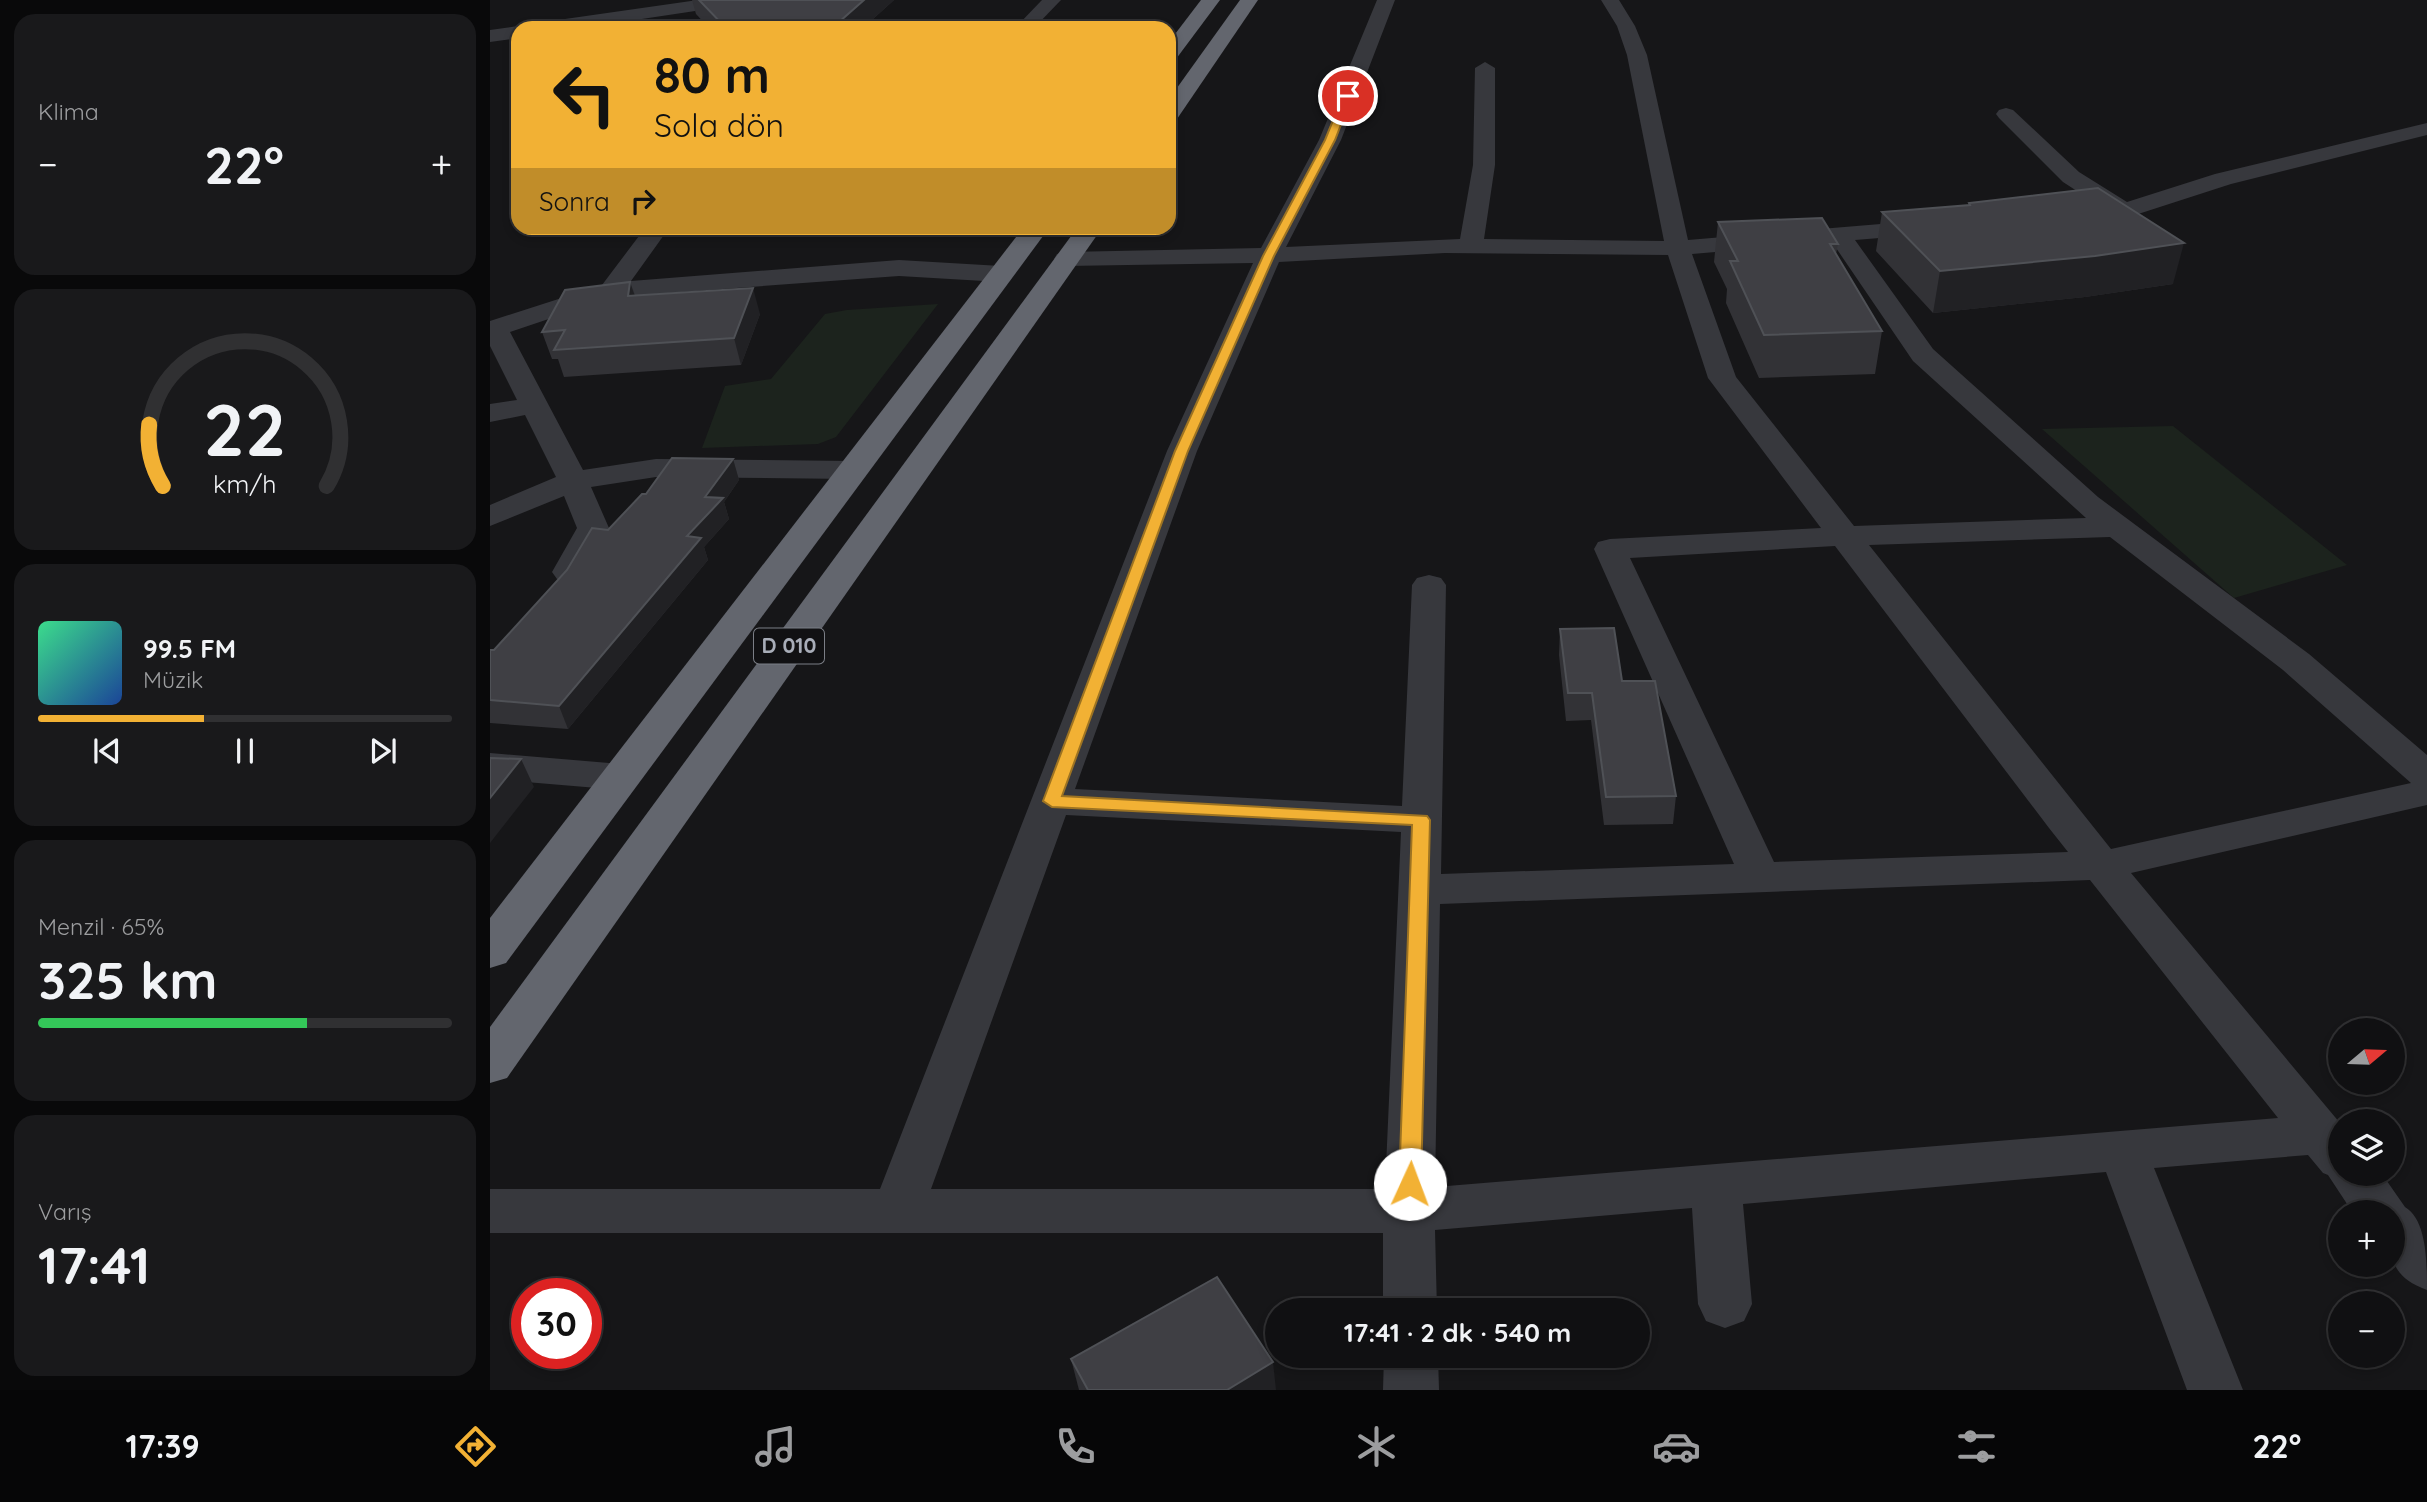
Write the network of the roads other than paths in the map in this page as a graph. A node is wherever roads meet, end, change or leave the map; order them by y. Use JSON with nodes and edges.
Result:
{"nodes":[{"id":1,"x":735,"y":0,"type":"edge"},
{"id":2,"x":1052,"y":0,"type":"edge"},
{"id":3,"x":1211,"y":0,"type":"edge"},
{"id":4,"x":1249,"y":0,"type":"edge"},
{"id":5,"x":1386,"y":0,"type":"edge"},
{"id":6,"x":1610,"y":0,"type":"edge"},
{"id":7,"x":654,"y":5,"type":"edge"},
{"id":8,"x":577,"y":21,"type":"edge"},
{"id":9,"x":669,"y":21,"type":"edge"},
{"id":10,"x":1031,"y":21,"type":"edge"},
{"id":11,"x":511,"y":33,"type":"edge"},
{"id":12,"x":490,"y":36,"type":"edge"},
{"id":13,"x":1176,"y":46,"type":"edge"},
{"id":14,"x":1485,"y":68,"type":"dead end"},
{"id":15,"x":1176,"y":104,"type":"edge"},
{"id":16,"x":2006,"y":114,"type":"dead end"},
{"id":17,"x":2427,"y":129,"type":"edge"},
{"id":18,"x":2124,"y":211,"type":"junction"},
{"id":19,"x":2056,"y":217,"type":"edge"},
{"id":20,"x":1948,"y":226,"type":"edge"},
{"id":21,"x":652,"y":235,"type":"edge"},
{"id":22,"x":1032,"y":235,"type":"edge"},
{"id":23,"x":1084,"y":235,"type":"edge"},
{"id":24,"x":1839,"y":235,"type":"junction"},
{"id":25,"x":1471,"y":246,"type":"junction"},
{"id":26,"x":1678,"y":248,"type":"junction"},
{"id":27,"x":1269,"y":256,"type":"junction"},
{"id":28,"x":1066,"y":259,"type":"junction"},
{"id":29,"x":1001,"y":274,"type":"junction"},
{"id":30,"x":611,"y":290,"type":"junction"},
{"id":31,"x":492,"y":330,"type":"edge"},
{"id":32,"x":535,"y":405,"type":"junction"},
{"id":33,"x":490,"y":413,"type":"edge"},
{"id":34,"x":852,"y":470,"type":"junction"},
{"id":35,"x":573,"y":481,"type":"junction"},
{"id":36,"x":490,"y":516,"type":"edge"},
{"id":37,"x":2116,"y":527,"type":"junction"},
{"id":38,"x":1844,"y":536,"type":"junction"},
{"id":39,"x":1429,"y":585,"type":"dead end"},
{"id":40,"x":553,"y":595,"type":"edge"},
{"id":41,"x":490,"y":766,"type":"edge"},
{"id":42,"x":2427,"y":776,"type":"edge"},
{"id":43,"x":621,"y":777,"type":"junction"},
{"id":44,"x":2427,"y":792,"type":"edge"},
{"id":45,"x":1052,"y":801,"type":"junction"},
{"id":46,"x":1421,"y":820,"type":"junction"},
{"id":47,"x":2101,"y":865,"type":"junction"},
{"id":48,"x":1761,"y":878,"type":"junction"},
{"id":49,"x":1419,"y":890,"type":"junction"},
{"id":50,"x":490,"y":951,"type":"edge"},
{"id":51,"x":490,"y":1064,"type":"edge"},
{"id":52,"x":2328,"y":1144,"type":"edge"},
{"id":53,"x":2328,"y":1146,"type":"edge"},
{"id":54,"x":2122,"y":1150,"type":"junction"},
{"id":55,"x":1716,"y":1185,"type":"junction"},
{"id":56,"x":2362,"y":1186,"type":"edge"},
{"id":57,"x":2373,"y":1200,"type":"edge"},
{"id":58,"x":490,"y":1211,"type":"edge"},
{"id":59,"x":1409,"y":1211,"type":"junction"},
{"id":60,"x":897,"y":1212,"type":"junction"},
{"id":61,"x":2405,"y":1240,"type":"edge"},
{"id":62,"x":2427,"y":1267,"type":"edge"},
{"id":63,"x":1410,"y":1298,"type":"edge"},
{"id":64,"x":1725,"y":1304,"type":"dead end"},
{"id":65,"x":1411,"y":1368,"type":"edge"},
{"id":66,"x":1411,"y":1390,"type":"edge"},
{"id":67,"x":2215,"y":1390,"type":"edge"}],
"edges":[{"from":1,"to":7,"type":"street"},
{"from":2,"to":10,"type":"street"},
{"from":3,"to":13,"type":"highway"},
{"from":4,"to":15,"type":"highway"},
{"from":5,"to":27,"type":"street"},
{"from":6,"to":26,"type":"street"},
{"from":7,"to":8,"type":"street"},
{"from":7,"to":9,"type":"street"},
{"from":11,"to":12,"type":"street"},
{"from":14,"to":25,"type":"street"},
{"from":16,"to":18,"type":"street"},
{"from":17,"to":18,"type":"street"},
{"from":18,"to":19,"type":"street"},
{"from":20,"to":24,"type":"street"},
{"from":21,"to":30,"type":"street"},
{"from":22,"to":29,"type":"highway","number":"D 010"},
{"from":23,"to":28,"type":"highway","number":"D 010"},
{"from":24,"to":26,"type":"street"},
{"from":24,"to":37,"type":"street"},
{"from":25,"to":26,"type":"street"},
{"from":25,"to":27,"type":"street"},
{"from":26,"to":38,"type":"street"},
{"from":27,"to":28,"type":"street"},
{"from":27,"to":45,"type":"street"},
{"from":28,"to":51,"type":"highway","number":"D 010"},
{"from":29,"to":30,"type":"street"},
{"from":29,"to":34,"type":"highway","number":"D 010"},
{"from":30,"to":31,"type":"street"},
{"from":31,"to":32,"type":"street"},
{"from":32,"to":33,"type":"street"},
{"from":32,"to":35,"type":"street"},
{"from":34,"to":35,"type":"street"},
{"from":34,"to":43,"type":"highway","number":"D 010"},
{"from":35,"to":36,"type":"street"},
{"from":35,"to":40,"type":"street"},
{"from":37,"to":38,"type":"street"},
{"from":37,"to":42,"type":"street"},
{"from":38,"to":47,"type":"street"},
{"from":38,"to":48,"type":"street"},
{"from":39,"to":46,"type":"street"},
{"from":41,"to":43,"type":"street"},
{"from":43,"to":50,"type":"highway","number":"D 010"},
{"from":44,"to":47,"type":"street"},
{"from":45,"to":46,"type":"street"},
{"from":45,"to":60,"type":"street"},
{"from":46,"to":49,"type":"street"},
{"from":47,"to":48,"type":"street"},
{"from":47,"to":52,"type":"street"},
{"from":48,"to":49,"type":"street"},
{"from":49,"to":59,"type":"street"},
{"from":53,"to":54,"type":"street"},
{"from":54,"to":55,"type":"street"},
{"from":54,"to":67,"type":"street"},
{"from":55,"to":59,"type":"street"},
{"from":55,"to":64,"type":"street"},
{"from":56,"to":57,"type":"street"},
{"from":58,"to":60,"type":"street"},
{"from":59,"to":60,"type":"street"},
{"from":59,"to":63,"type":"street"},
{"from":61,"to":62,"type":"street"},
{"from":65,"to":66,"type":"street"}]}
